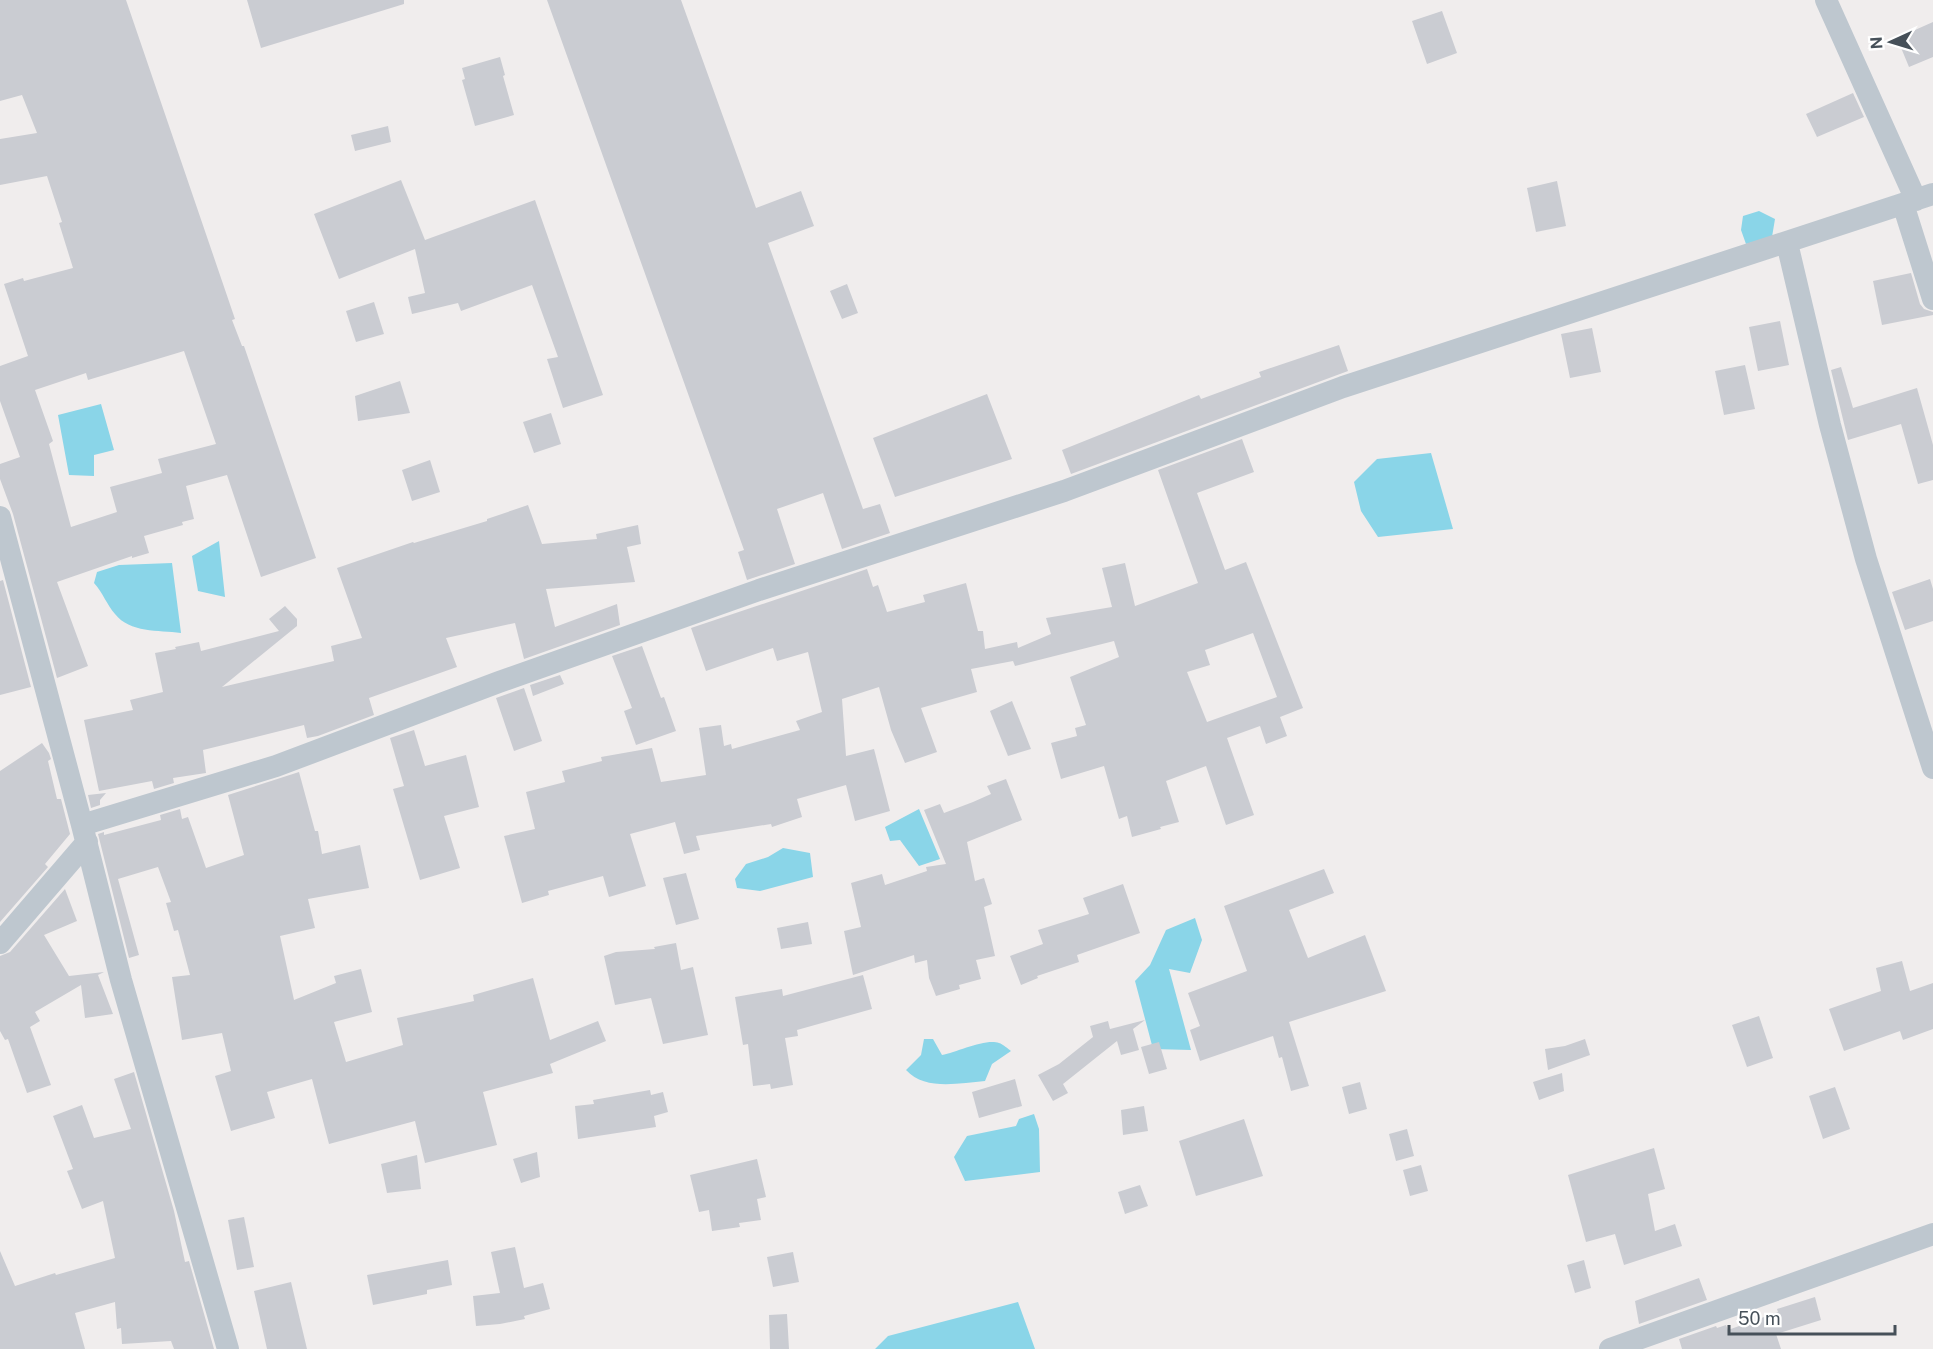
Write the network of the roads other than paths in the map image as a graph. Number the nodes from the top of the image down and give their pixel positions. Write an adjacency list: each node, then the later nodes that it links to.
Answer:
1 (1826, 0): 2 (street)
2 (1917, 199): 3 (street); 4 (street)
3 (1787, 243): 6 (street); 7 (street)
4 (1933, 299)
5 (0, 517): 7 (street)
6 (1933, 768)
7 (85, 834): 8 (street); 10 (street)
8 (0, 943)
9 (1933, 1234): 11 (street)
10 (228, 1349)
11 (1610, 1349)

